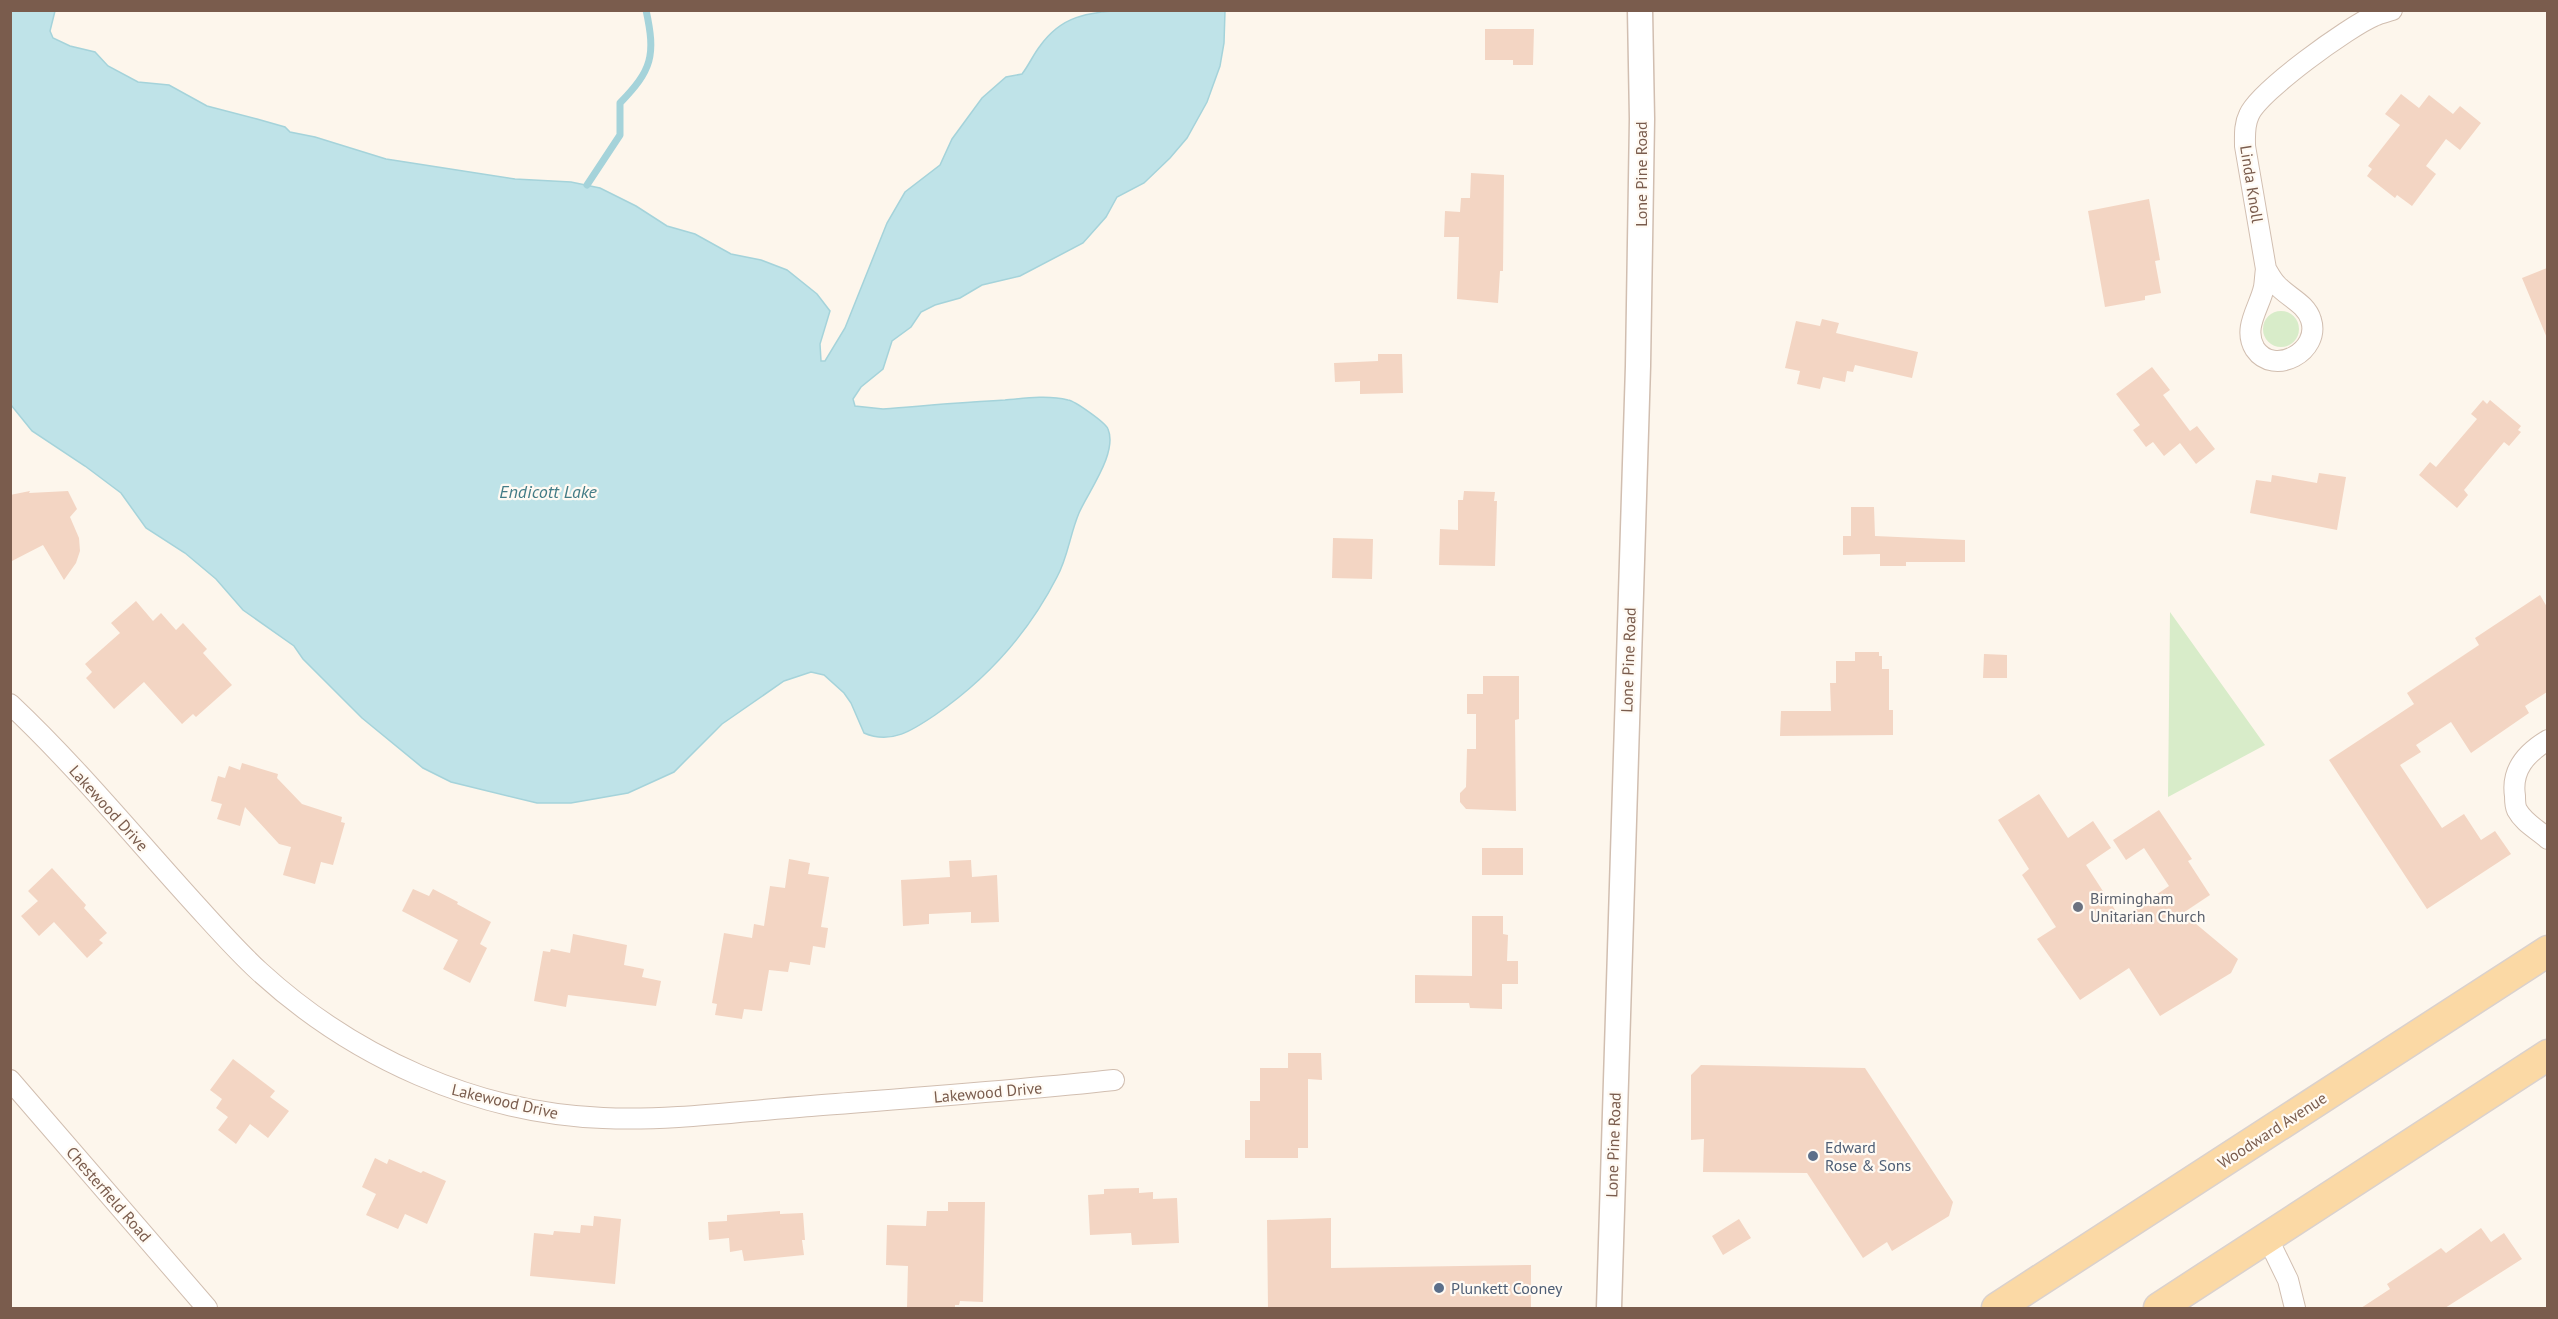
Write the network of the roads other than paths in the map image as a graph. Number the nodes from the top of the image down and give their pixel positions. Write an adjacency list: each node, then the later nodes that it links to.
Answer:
1 (1640, 10): 13 (street, Lone Pine Road)
2 (2378, 12): 3 (street, Linda Knoll)
3 (2266, 269)
4 (10, 704): 10 (street, Lakewood Drive)
5 (2547, 740): 6 (street)
6 (2547, 839)
7 (2547, 951): 14 (main road, Woodward Avenue)
8 (2547, 1056): 11 (main road)
9 (10, 1080): 12 (street, Chesterfield Road)
10 (1113, 1080)
11 (2267, 1237): 15 (main road); 16 (street)
12 (207, 1308)
13 (1609, 1308)
14 (1997, 1308)
15 (2159, 1308)
16 (2295, 1308)

